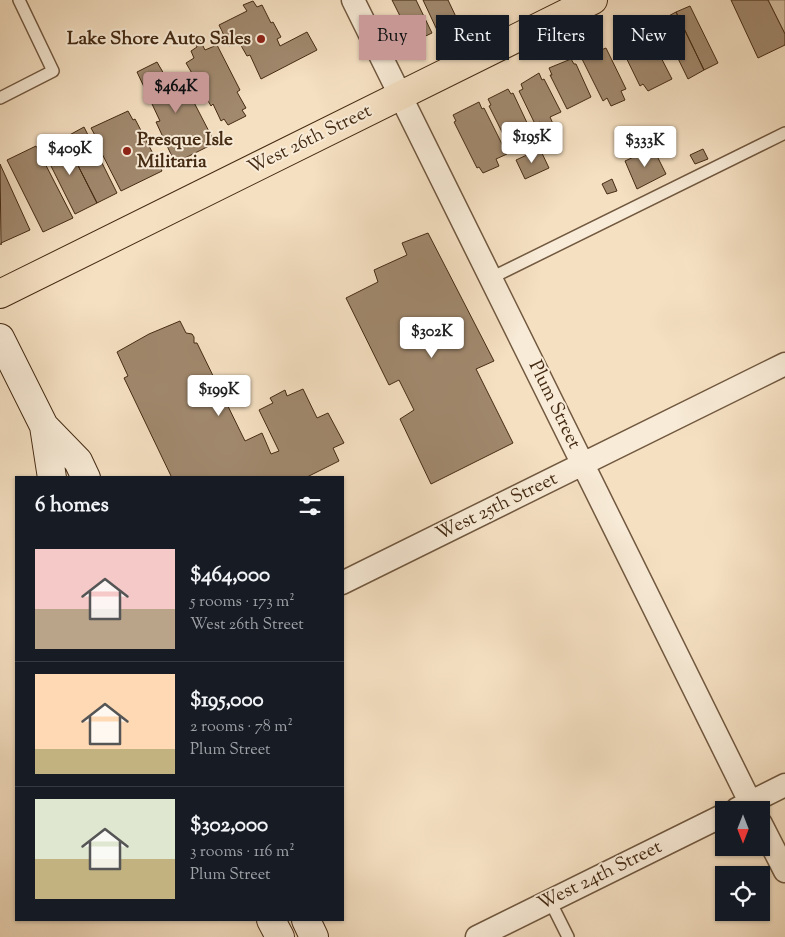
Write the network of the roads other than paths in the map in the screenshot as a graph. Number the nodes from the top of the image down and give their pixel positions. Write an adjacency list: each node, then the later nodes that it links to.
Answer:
1 (19, 0): 5 (lane)
2 (353, 0): 4 (street, Plum Street)
3 (593, 0): 4 (main road, West 26th Street)
4 (400, 95): 7 (street, Plum Street); 8 (main road, West 26th Street)
5 (0, 98)
6 (785, 133): 7 (lane)
7 (491, 278): 12 (street, Plum Street)
8 (0, 294)
9 (0, 338): 11 (main road)
10 (785, 364): 12 (street, West 25th Street)
11 (44, 426): 13 (main road); 14 (main road)
12 (583, 464): 15 (street, West 25th Street); 17 (street, Plum Street)
13 (52, 476)
14 (85, 476)
15 (344, 582)
16 (785, 784): 18 (street)
17 (743, 801)
18 (756, 801)
19 (715, 819): 22 (street, West 24th Street)
20 (770, 842): 21 (street)
21 (785, 872)
22 (550, 901): 27 (street, West 24th Street); 28 (lane)
23 (272, 921): 25 (main road)
24 (306, 921): 26 (main road)
25 (280, 937)
26 (314, 937)
27 (477, 937)
28 (568, 937)

